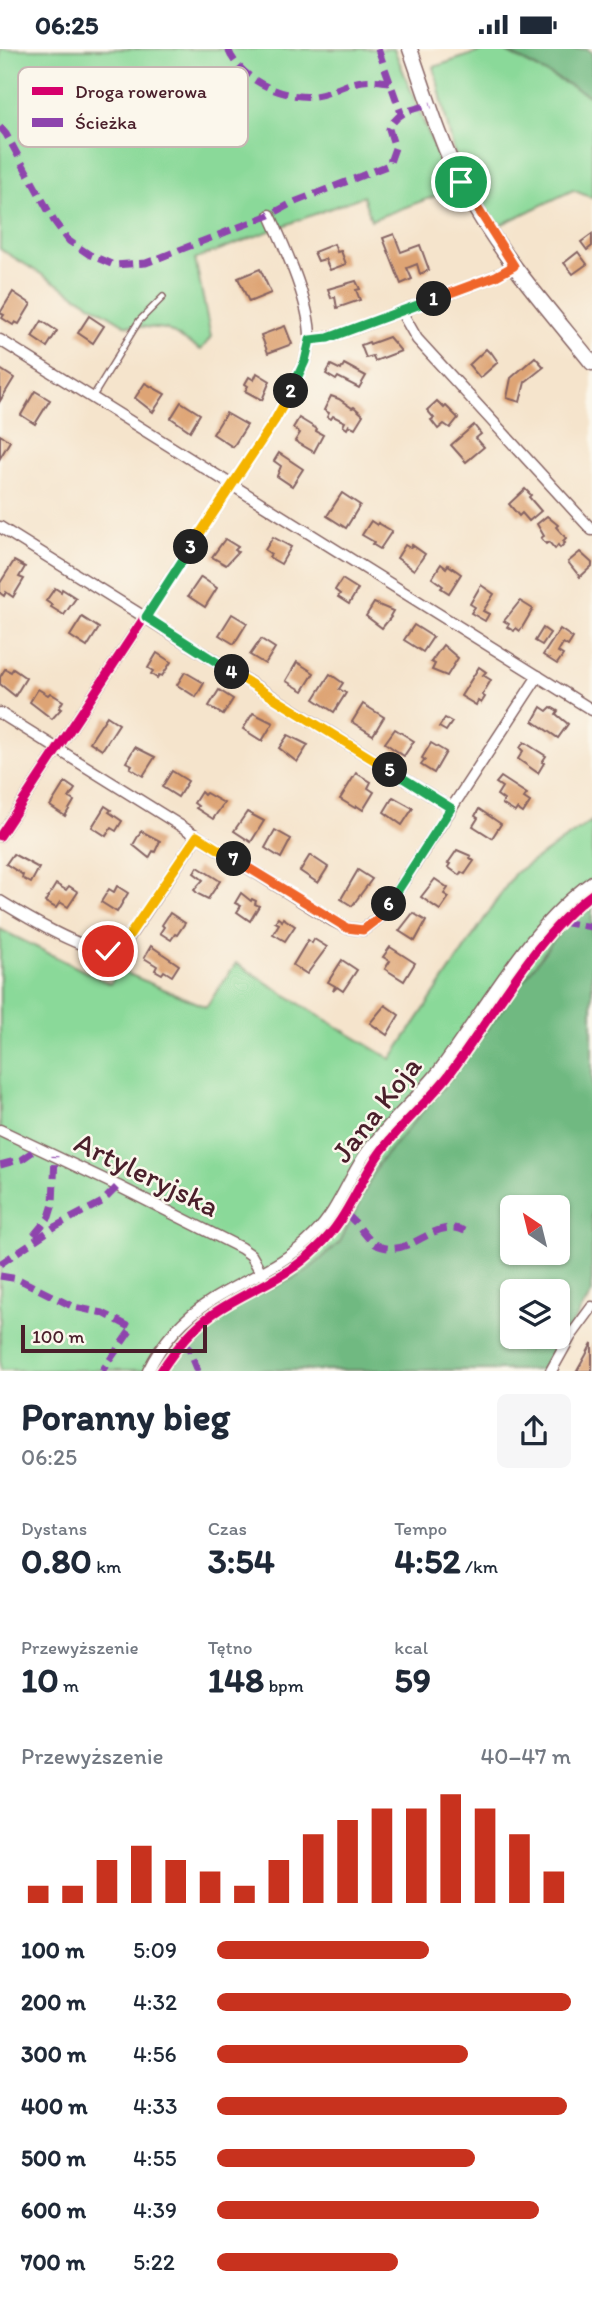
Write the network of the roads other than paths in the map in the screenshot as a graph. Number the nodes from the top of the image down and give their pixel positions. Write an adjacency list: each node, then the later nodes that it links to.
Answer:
1 (410, 49): 3 (street)
2 (270, 215): 7 (street)
3 (514, 266): 5 (street); 8 (street)
4 (163, 297): 9 (lane)
5 (401, 311): 7 (street); 12 (street)
6 (0, 340): 9 (street)
7 (310, 340): 10 (street)
8 (592, 363)
9 (92, 397): 10 (street)
10 (232, 485): 13 (street); 14 (street)
11 (0, 527): 13 (street)
12 (592, 530)
13 (146, 617): 17 (street); 18 (street)
14 (538, 676): 15 (street); 18 (street)
15 (592, 710)
16 (0, 713): 17 (street)
17 (58, 749): 19 (street); 20 (street)
18 (451, 808): 20 (street)
19 (0, 836)
20 (197, 836): 22 (street)
21 (592, 881): 24 (street, Jana Koja)
22 (0, 901)
23 (0, 1130): 24 (street, Artyleryjska)
24 (262, 1274): 26 (street, Jana Koja)
25 (592, 1307): 27 (street)
26 (148, 1370)
27 (551, 1370)

